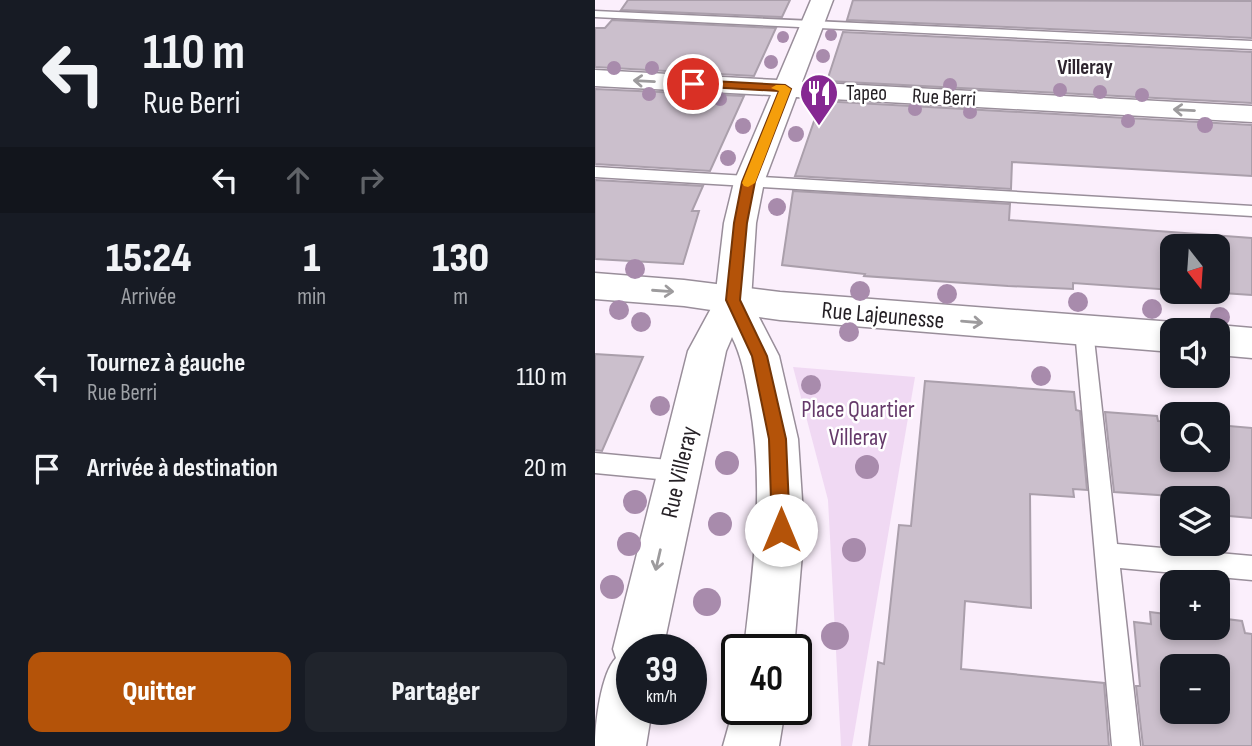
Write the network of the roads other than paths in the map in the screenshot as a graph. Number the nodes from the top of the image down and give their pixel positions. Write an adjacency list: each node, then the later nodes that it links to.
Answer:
1 (823, 0): 3 (street, Rue Villeray)
2 (595, 14): 3 (lane)
3 (813, 24): 4 (lane); 6 (street, Rue Villeray)
4 (1252, 45)
5 (595, 78): 6 (street, Rue Berri, one-way to 5)
6 (785, 89): 7 (street, Rue Berri, one-way to 6); 9 (street, Rue Villeray)
7 (1252, 114)
8 (595, 172): 9 (lane)
9 (749, 182): 10 (lane); 12 (street, Rue Villeray)
10 (1252, 211)
11 (595, 286): 12 (street, Rue Lajeunesse, one-way to 12)
12 (733, 300): 13 (street, Rue Lajeunesse, one-way to 13); 18 (street, Rue Villeray); 22 (street)
13 (1084, 330): 14 (street, Rue Lajeunesse); 19 (lane)
14 (1160, 336)
15 (1230, 341): 16 (street)
16 (1252, 343)
17 (595, 463): 18 (lane)
18 (679, 471): 21 (street, Rue Villeray, one-way to 21)
19 (1109, 555): 20 (lane); 27 (lane)
20 (1252, 568)
21 (641, 634)
22 (771, 634)
23 (622, 725): 25 (street)
24 (755, 725): 26 (street)
25 (618, 746)
26 (751, 746)
27 (1126, 746)

